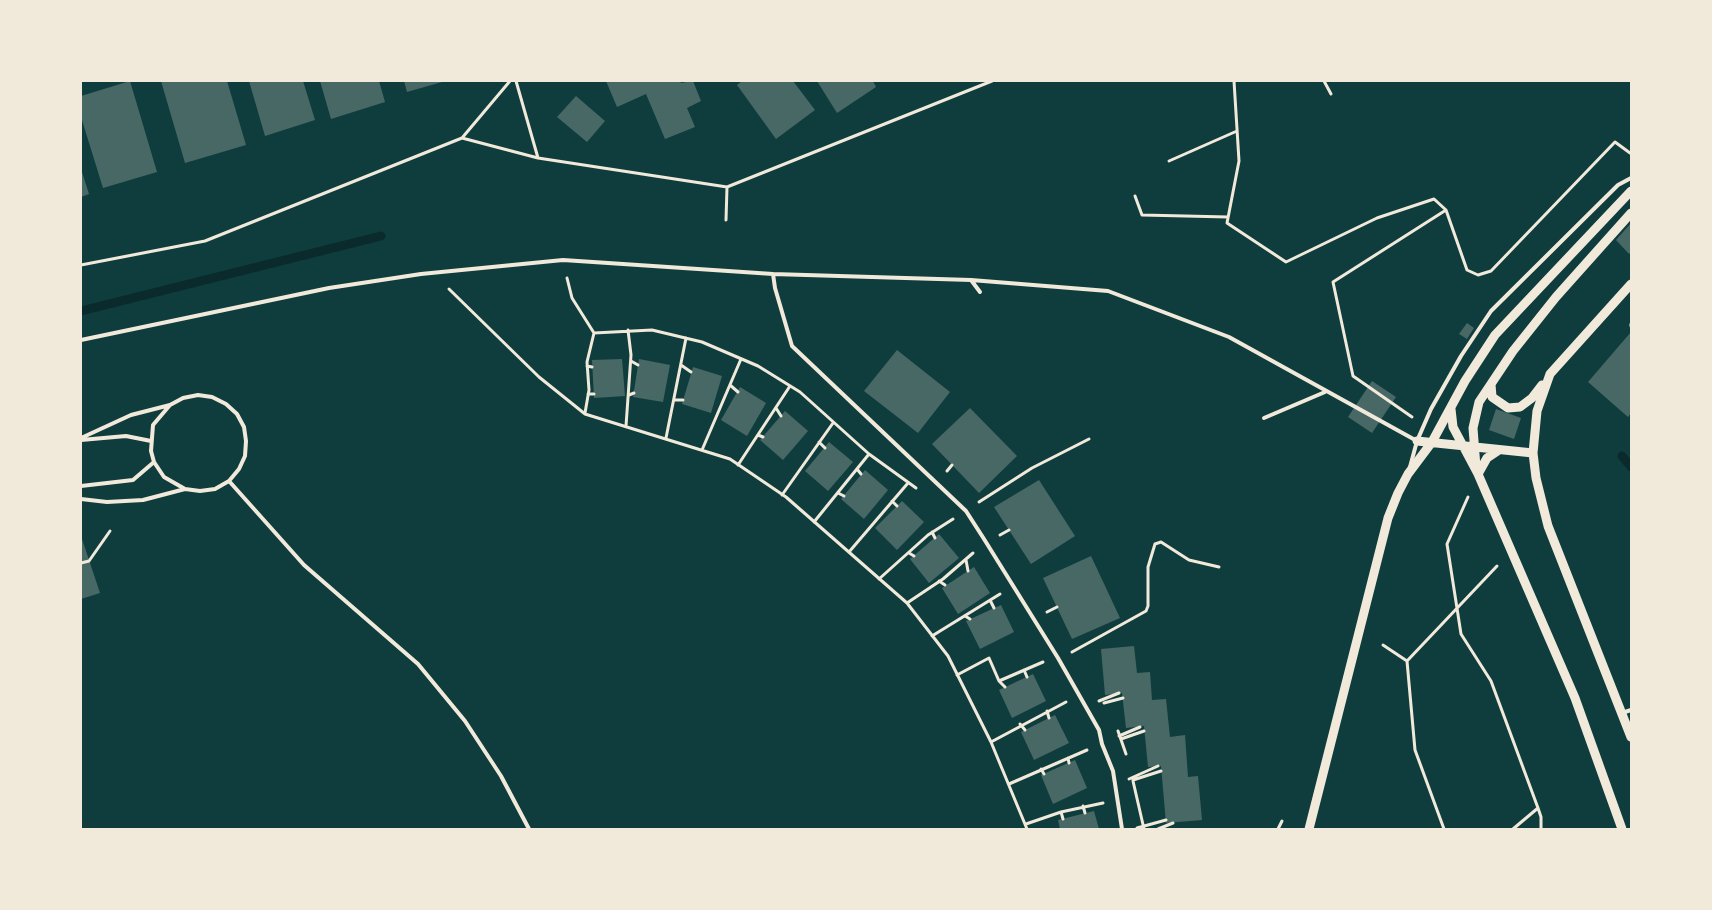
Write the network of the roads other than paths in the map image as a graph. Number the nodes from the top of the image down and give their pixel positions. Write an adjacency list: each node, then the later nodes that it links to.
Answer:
1 (1631, 178): 17 (lane)
2 (1631, 191): 13 (street)
3 (1631, 213): 10 (street)
4 (773, 274): 5 (lane); 8 (lane); 33 (lane)
5 (971, 280): 7 (lane); 11 (lane)
6 (1631, 284): 9 (street)
7 (980, 292)
8 (81, 340)
9 (1550, 374): 10 (street); 22 (street)
10 (1491, 384): 20 (street)
11 (1326, 392): 14 (lane); 17 (lane)
12 (170, 405): 15 (lane); 16 (lane); 26 (lane)
13 (1451, 408): 18 (street); 19 (street)
14 (1264, 418)
15 (81, 439): 16 (lane)
16 (151, 441): 23 (lane)
17 (1417, 441): 18 (street); 24 (lane)
18 (1432, 442): 19 (street); 24 (street)
19 (1461, 446): 20 (street); 25 (street)
20 (1473, 447): 21 (street); 25 (street)
21 (1499, 450): 22 (street); 25 (street)
22 (1533, 453): 30 (street)
23 (154, 462): 27 (lane); 28 (lane)
24 (1408, 474): 34 (street)
25 (1478, 474): 35 (street)
26 (229, 481): 28 (lane); 32 (lane)
27 (81, 486)
28 (185, 489): 29 (lane)
29 (81, 499)
30 (1626, 711): 31 (street)
31 (1631, 737)
32 (529, 829)
33 (1122, 829)
34 (1309, 829)
35 (1622, 829)

